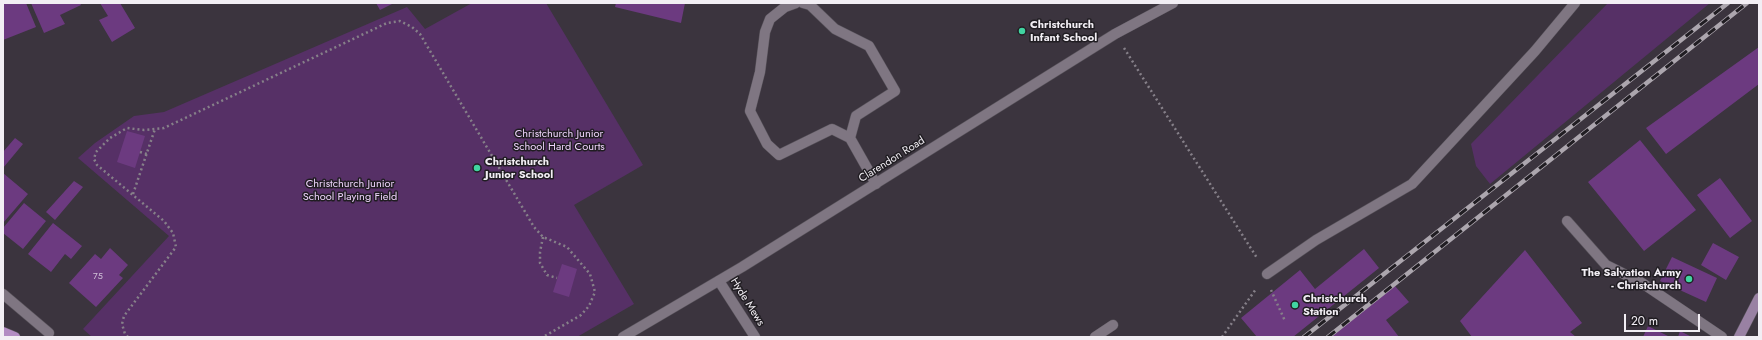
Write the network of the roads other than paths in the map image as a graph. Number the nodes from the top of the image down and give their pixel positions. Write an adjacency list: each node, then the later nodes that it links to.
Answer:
1 (796, 3): 5 (street)
2 (803, 3): 5 (street)
3 (1173, 3): 6 (street, Clarendon Road)
4 (1576, 3): 8 (street)
5 (850, 138): 6 (street)
6 (876, 184): 9 (street, Clarendon Road)
7 (1567, 221): 19 (street)
8 (1267, 274)
9 (719, 280): 16 (street, Clarendon Road); 17 (street, Hyde Mews)
10 (3, 294): 14 (street)
11 (1759, 298): 20 (main road)
12 (1113, 325): 18 (street)
13 (3, 332): 15 (main road)
14 (49, 333)
15 (15, 337)
16 (623, 337)
17 (755, 337)
18 (1095, 337)
19 (1722, 337)
20 (1739, 337)

